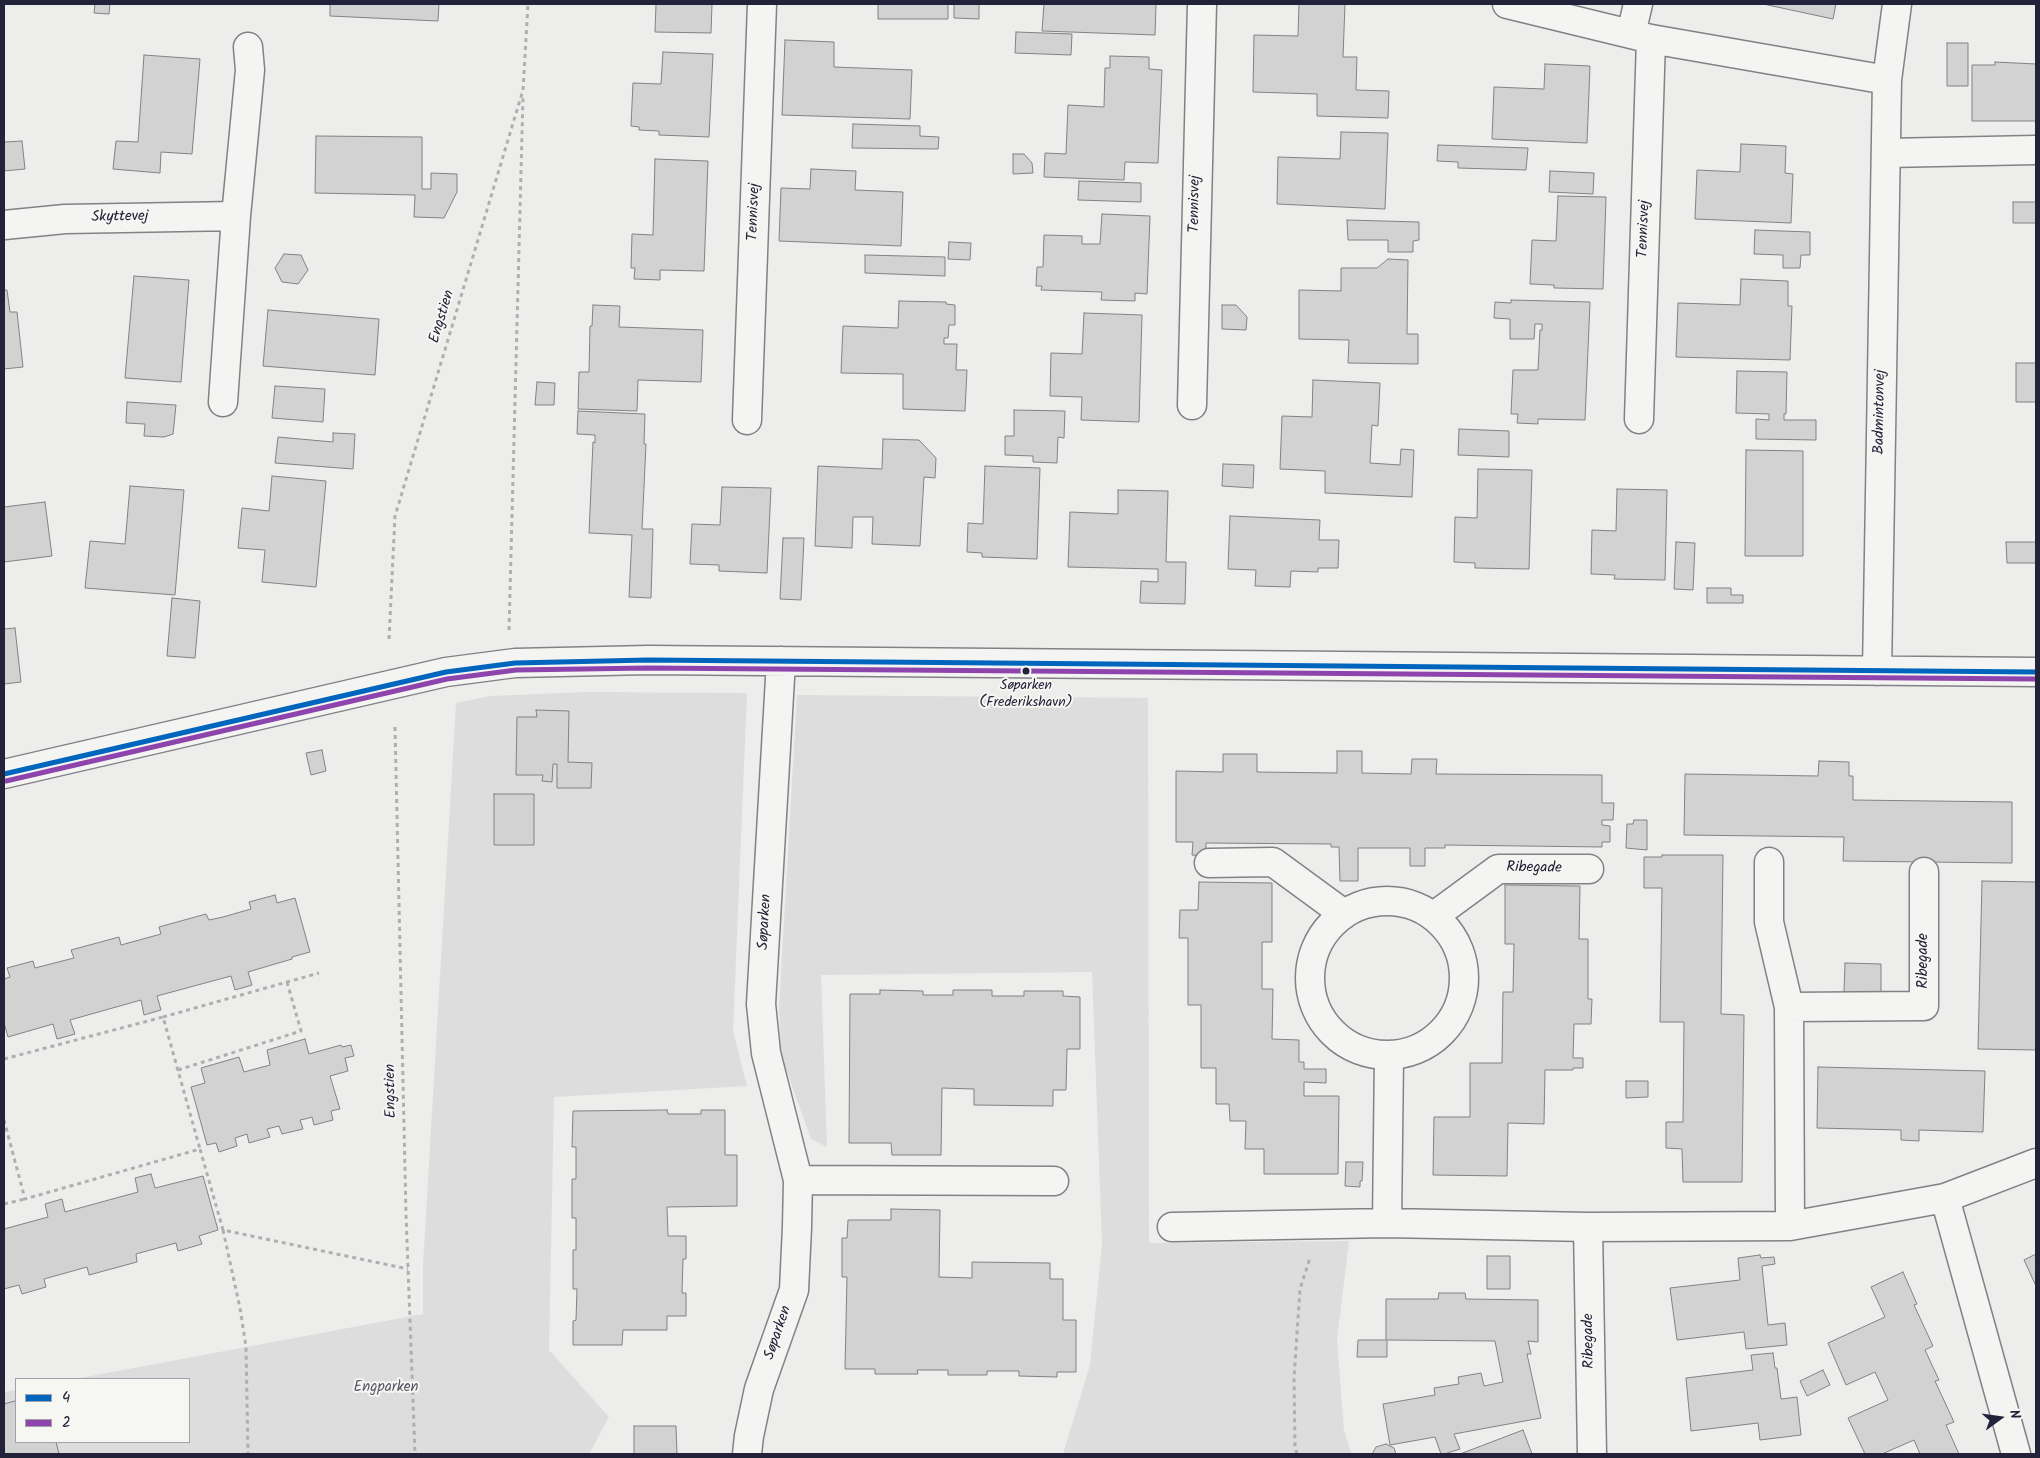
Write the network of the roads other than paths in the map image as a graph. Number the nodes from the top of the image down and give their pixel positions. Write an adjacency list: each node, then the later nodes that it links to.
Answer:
1 (762, 4): 16 (street, Tennisvej)
2 (1202, 4): 14 (street, Tennisvej)
3 (1507, 4): 6 (street)
4 (1638, 4): 6 (street, Tennisvej)
5 (1897, 4): 8 (street, Badmintonvej)
6 (1641, 36): 8 (street); 15 (street, Tennisvej)
7 (248, 47): 11 (street)
8 (1887, 80): 10 (street, Badmintonvej)
9 (2036, 150): 10 (street)
10 (1886, 153): 18 (street, Badmintonvej)
11 (236, 216): 12 (street, Skyttevej); 13 (street)
12 (4, 225)
13 (223, 402)
14 (1192, 405)
15 (1639, 419)
16 (747, 420)
17 (781, 661): 18 (street); 20 (street); 30 (street, Søparken)
18 (1877, 671): 19 (street)
19 (2036, 672)
20 (4, 774)
21 (1769, 862): 27 (street)
22 (1209, 863): 25 (street)
23 (1589, 870): 26 (street, Ribegade)
24 (1924, 872): 27 (street, Ribegade)
25 (1344, 914): 26 (street); 28 (street)
26 (1434, 916): 28 (street)
27 (1789, 1007): 34 (street)
28 (1389, 1056): 33 (street)
29 (2036, 1163): 32 (street)
30 (798, 1180): 31 (street); 37 (street, Søparken)
31 (1054, 1181)
32 (1945, 1198): 34 (street); 39 (street)
33 (1387, 1223): 35 (street); 36 (street)
34 (1790, 1226): 36 (street)
35 (1172, 1227)
36 (1588, 1227): 38 (street, Ribegade)
37 (747, 1454)
38 (1592, 1454)
39 (2016, 1454)

